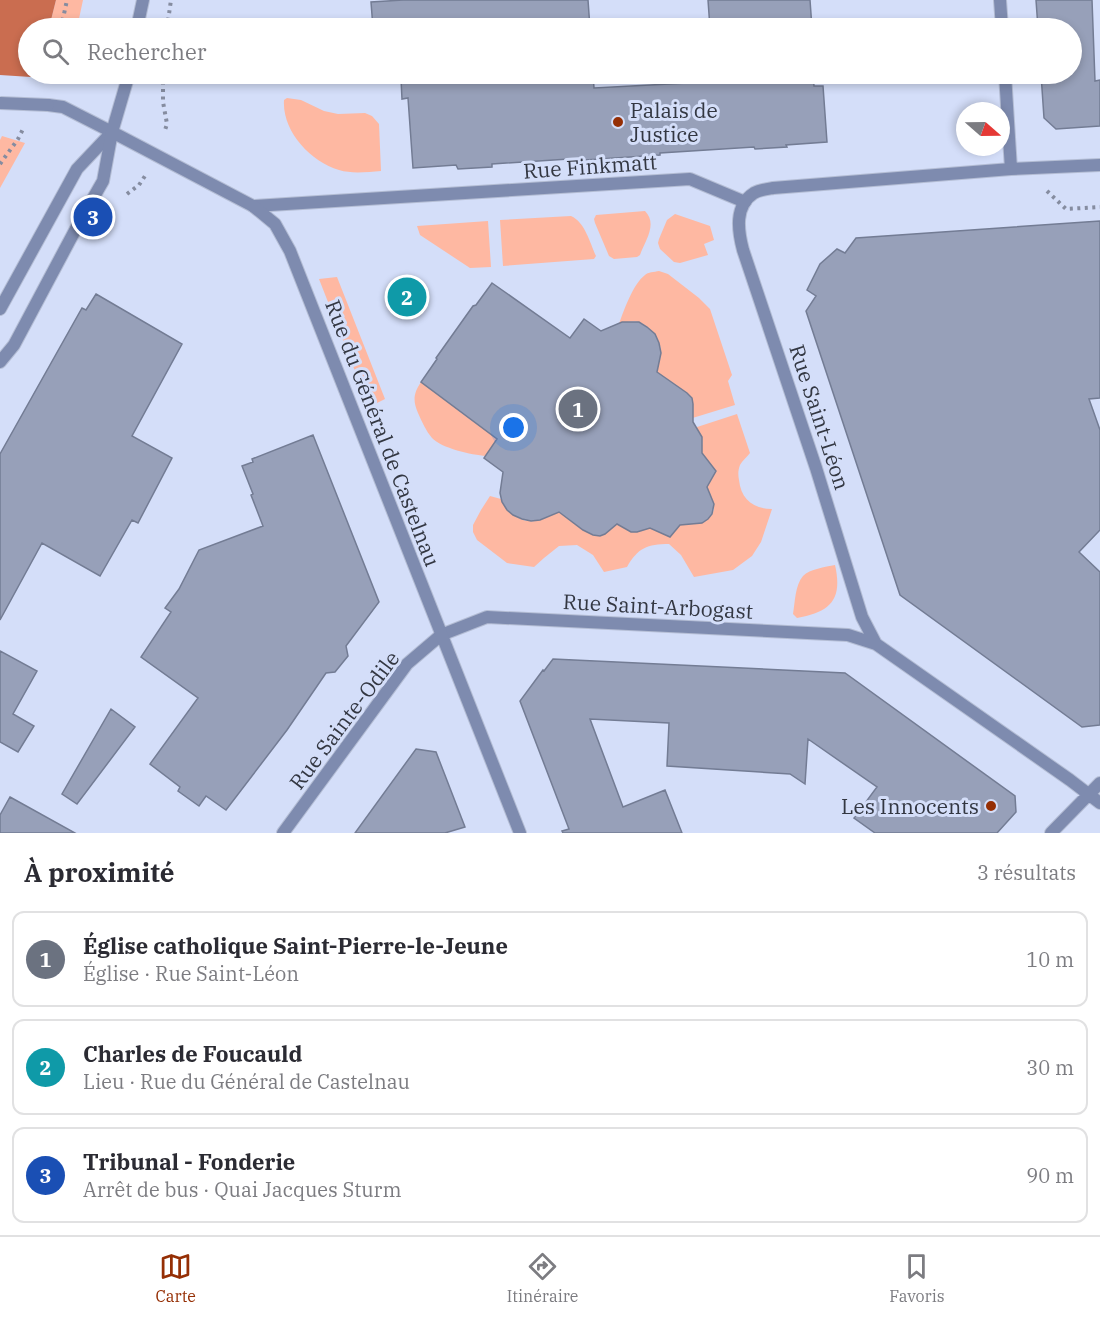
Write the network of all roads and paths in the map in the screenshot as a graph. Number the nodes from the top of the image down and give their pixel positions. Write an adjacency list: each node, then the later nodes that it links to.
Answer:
1 (67, 0): 5 (path)
2 (143, 0): 6 (street)
3 (171, 0): 7 (path)
4 (1000, 0): 8 (street)
5 (63, 18)
6 (139, 18)
7 (168, 18)
8 (1001, 18)
9 (126, 84): 12 (street)
10 (1006, 84): 16 (street)
11 (0, 103): 12 (street, Rue du Général de Castelnau, bridge)
12 (112, 132): 18 (street, Rue du Général de Castelnau); 19 (street); 20 (street)
13 (18, 139): 14 (path)
14 (0, 164)
15 (1100, 165): 16 (street)
16 (1011, 169): 17 (street)
17 (745, 202): 18 (street, Rue Finkmatt); 22 (street, Rue Saint-Léon)
18 (253, 206): 21 (street, Rue du Général de Castelnau)
19 (0, 309)
20 (0, 362)
21 (441, 635): 22 (street, Rue Saint-Arbogast); 26 (street, Rue Sainte-Odile); 27 (street, Rue du Général de Castelnau)
22 (876, 644): 24 (street)
23 (1100, 783): 24 (street)
24 (1090, 794): 25 (street); 28 (street)
25 (1100, 803)
26 (283, 833)
27 (520, 833)
28 (1052, 833)

